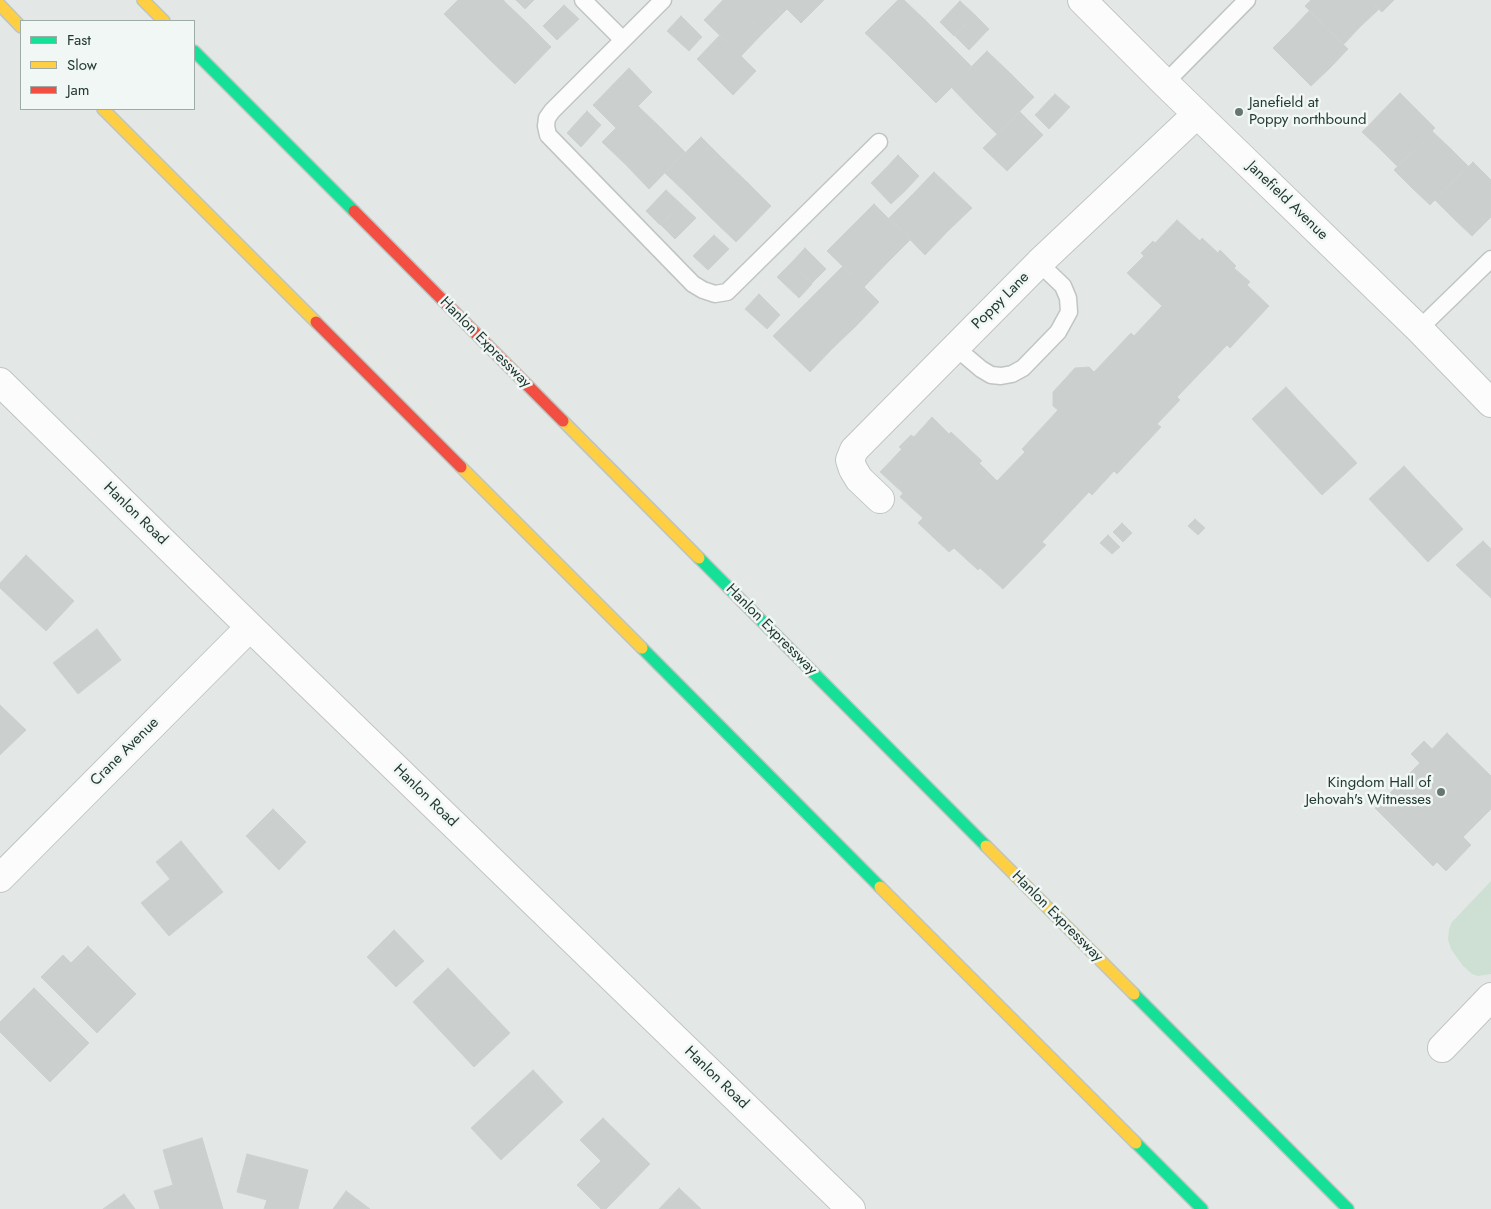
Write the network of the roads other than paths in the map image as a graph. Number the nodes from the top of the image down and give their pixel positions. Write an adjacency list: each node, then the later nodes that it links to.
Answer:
1 (143, 0): 7 (highway)
2 (583, 0): 9 (lane)
3 (663, 0): 9 (lane)
4 (1082, 0): 11 (street, Janefield Avenue)
5 (1246, 0): 11 (lane)
6 (0, 5): 8 (highway)
7 (163, 20)
8 (20, 25)
9 (623, 40): 14 (lane)
10 (195, 52): 28 (highway, Hanlon Expressway)
11 (1165, 83): 13 (street, Janefield Avenue)
12 (105, 110): 27 (highway)
13 (1197, 114): 16 (street, Poppy Lane); 17 (street, Janefield Avenue)
14 (880, 142)
15 (1491, 259): 17 (lane)
16 (1039, 263): 18 (street, Poppy Lane); 18 (lane)
17 (1419, 329): 20 (street, Janefield Avenue)
18 (955, 347): 21 (street, Poppy Lane)
19 (0, 382): 22 (street, Hanlon Road)
20 (1491, 402)
21 (880, 499)
22 (250, 627): 23 (street, Crane Avenue); 26 (street, Hanlon Road)
23 (0, 878)
24 (1491, 997): 25 (street)
25 (1442, 1048)
26 (851, 1209)
27 (1202, 1209)
28 (1348, 1209)

